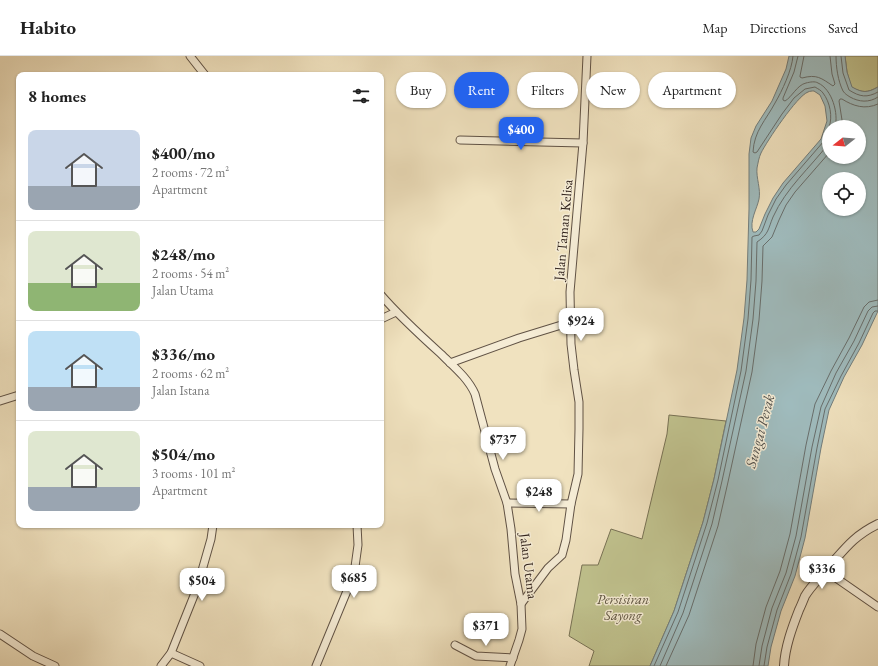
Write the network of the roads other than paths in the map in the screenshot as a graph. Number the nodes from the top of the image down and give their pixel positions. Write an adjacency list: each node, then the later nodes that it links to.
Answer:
1 (190, 56): 3 (street)
2 (587, 56): 5 (street, Jalan Taman Kelisa)
3 (203, 72)
4 (460, 140): 5 (street)
5 (583, 143): 9 (street, Jalan Taman Kelisa)
6 (384, 298): 7 (street, Jalan Utama)
7 (396, 312): 8 (street); 10 (street, Jalan Utama)
8 (384, 318)
9 (571, 322): 10 (street); 14 (street, Jalan Taman Kelisa)
10 (450, 363): 13 (street, Jalan Utama)
11 (16, 396): 12 (street)
12 (0, 401)
13 (507, 504): 14 (street); 19 (street, Jalan Utama)
14 (571, 504): 19 (street, Jalan Taman Kelisa)
15 (878, 524): 18 (street)
16 (213, 528): 23 (street)
17 (357, 528): 28 (street)
18 (826, 571): 20 (street); 30 (street)
19 (521, 604): 24 (street, Jalan Utama)
20 (878, 606)
21 (0, 634): 25 (street)
22 (455, 645): 24 (street)
23 (171, 652): 26 (street); 27 (street)
24 (513, 658): 29 (street, Jalan Utama)
25 (55, 666)
26 (161, 666)
27 (200, 666)
28 (316, 666)
29 (510, 666)
30 (784, 666)

